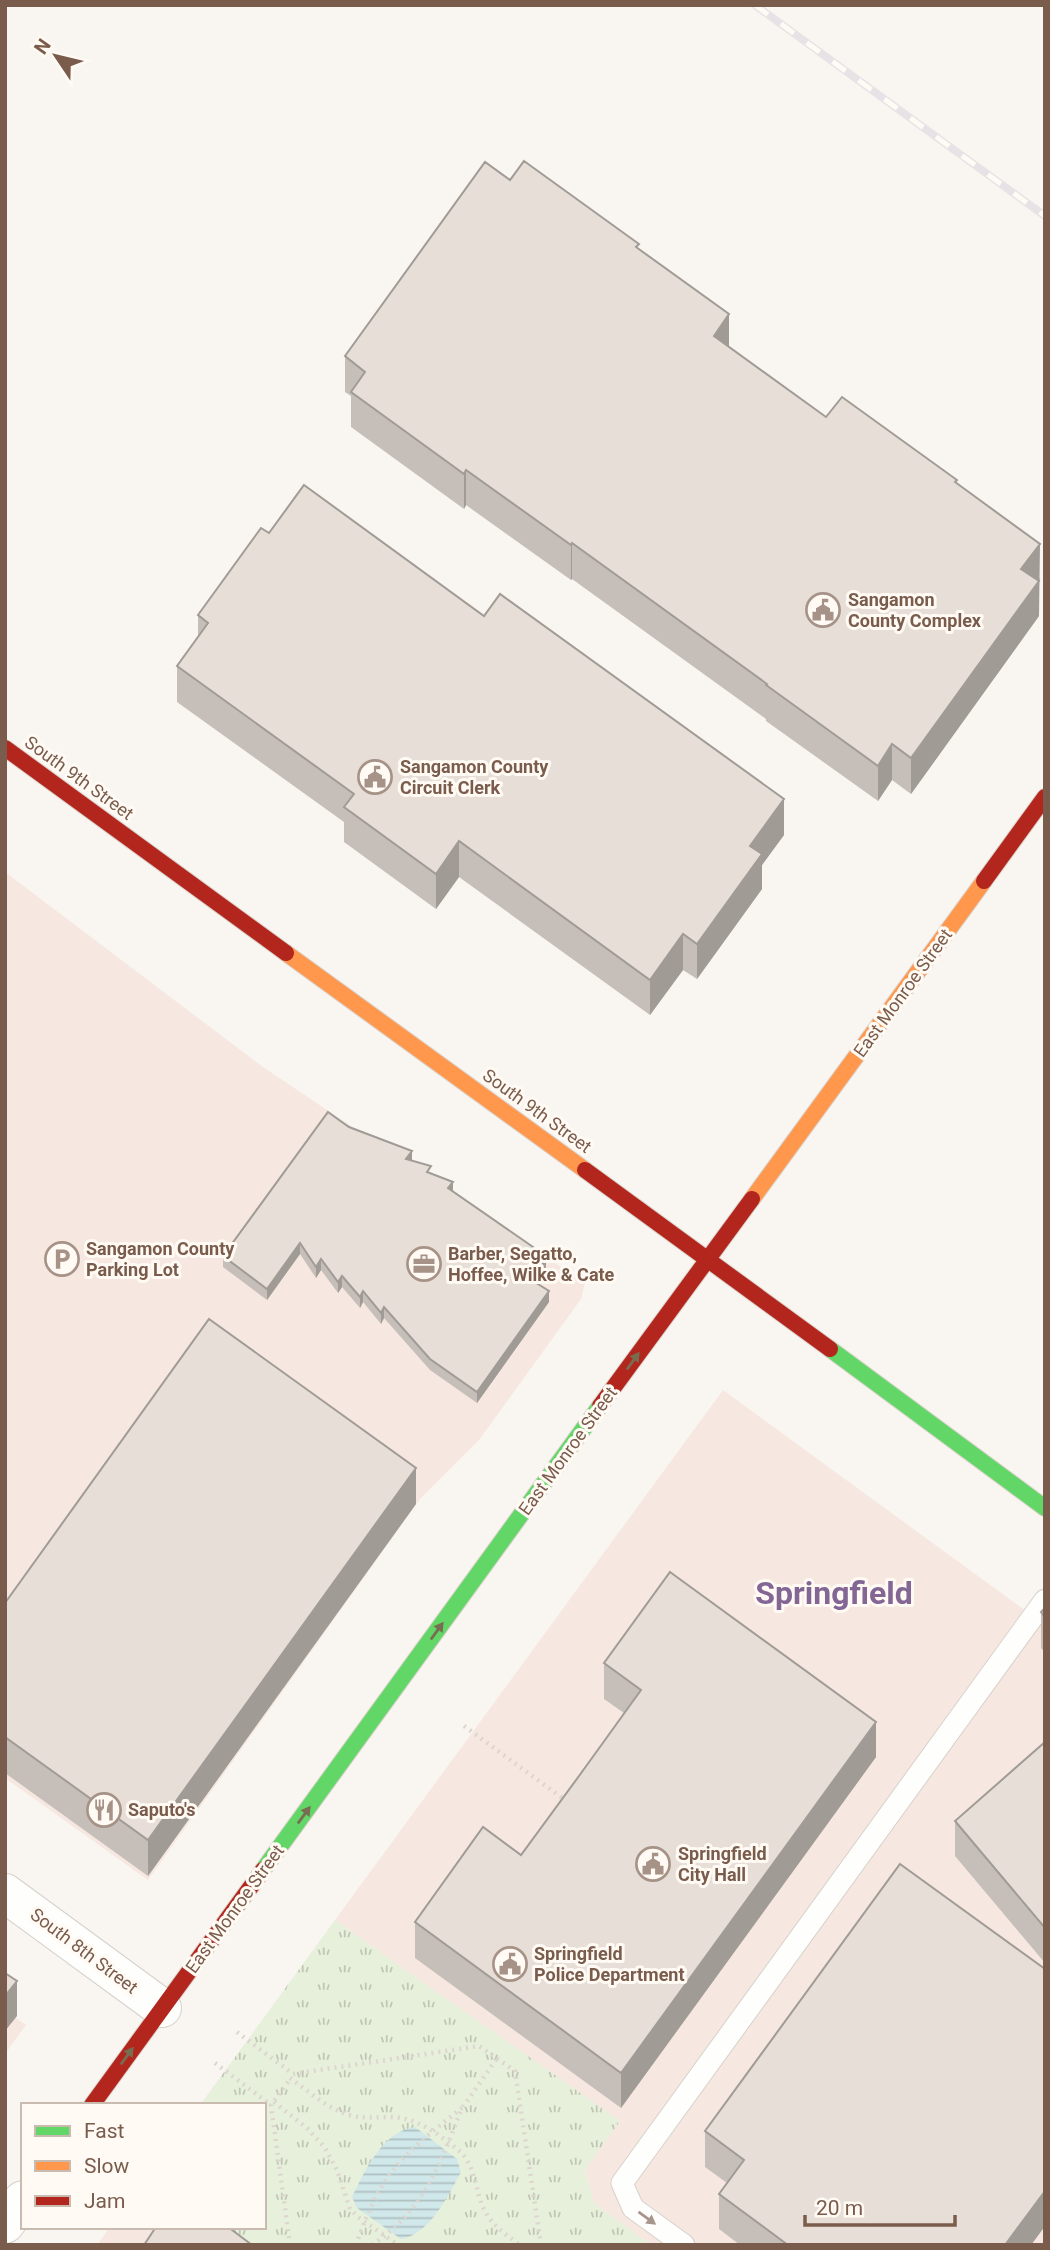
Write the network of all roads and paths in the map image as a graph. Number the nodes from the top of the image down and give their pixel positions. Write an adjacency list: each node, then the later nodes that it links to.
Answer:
1 (5, 748): 3 (street, South 9th Street)
2 (1045, 797): 3 (street, East Monroe Street)
3 (706, 1259): 4 (street, South 9th Street); 9 (street, East Monroe Street, one-way to 3)
4 (1045, 1508)
5 (1045, 1600): 25 (lane, one-way to 25)
6 (464, 1726): 7 (path)
7 (570, 1804)
8 (5, 1893): 9 (street, South 8th Street)
9 (162, 2008): 14 (street, East Monroe Street, one-way to 9)
10 (237, 2032): 13 (path)
11 (497, 2058): 13 (path); 16 (path); 24 (path)
12 (215, 2063): 15 (path)
13 (292, 2076): 15 (path); 23 (path)
14 (93, 2103)
15 (273, 2104): 19 (path); 22 (path)
16 (463, 2107): 20 (path, bridge); 21 (path, bridge)
17 (21, 2203): 18 (street)
18 (5, 2224)
19 (290, 2245)
20 (356, 2245)
21 (372, 2245)
22 (398, 2245)
23 (520, 2245)
24 (541, 2245)
25 (684, 2245)

